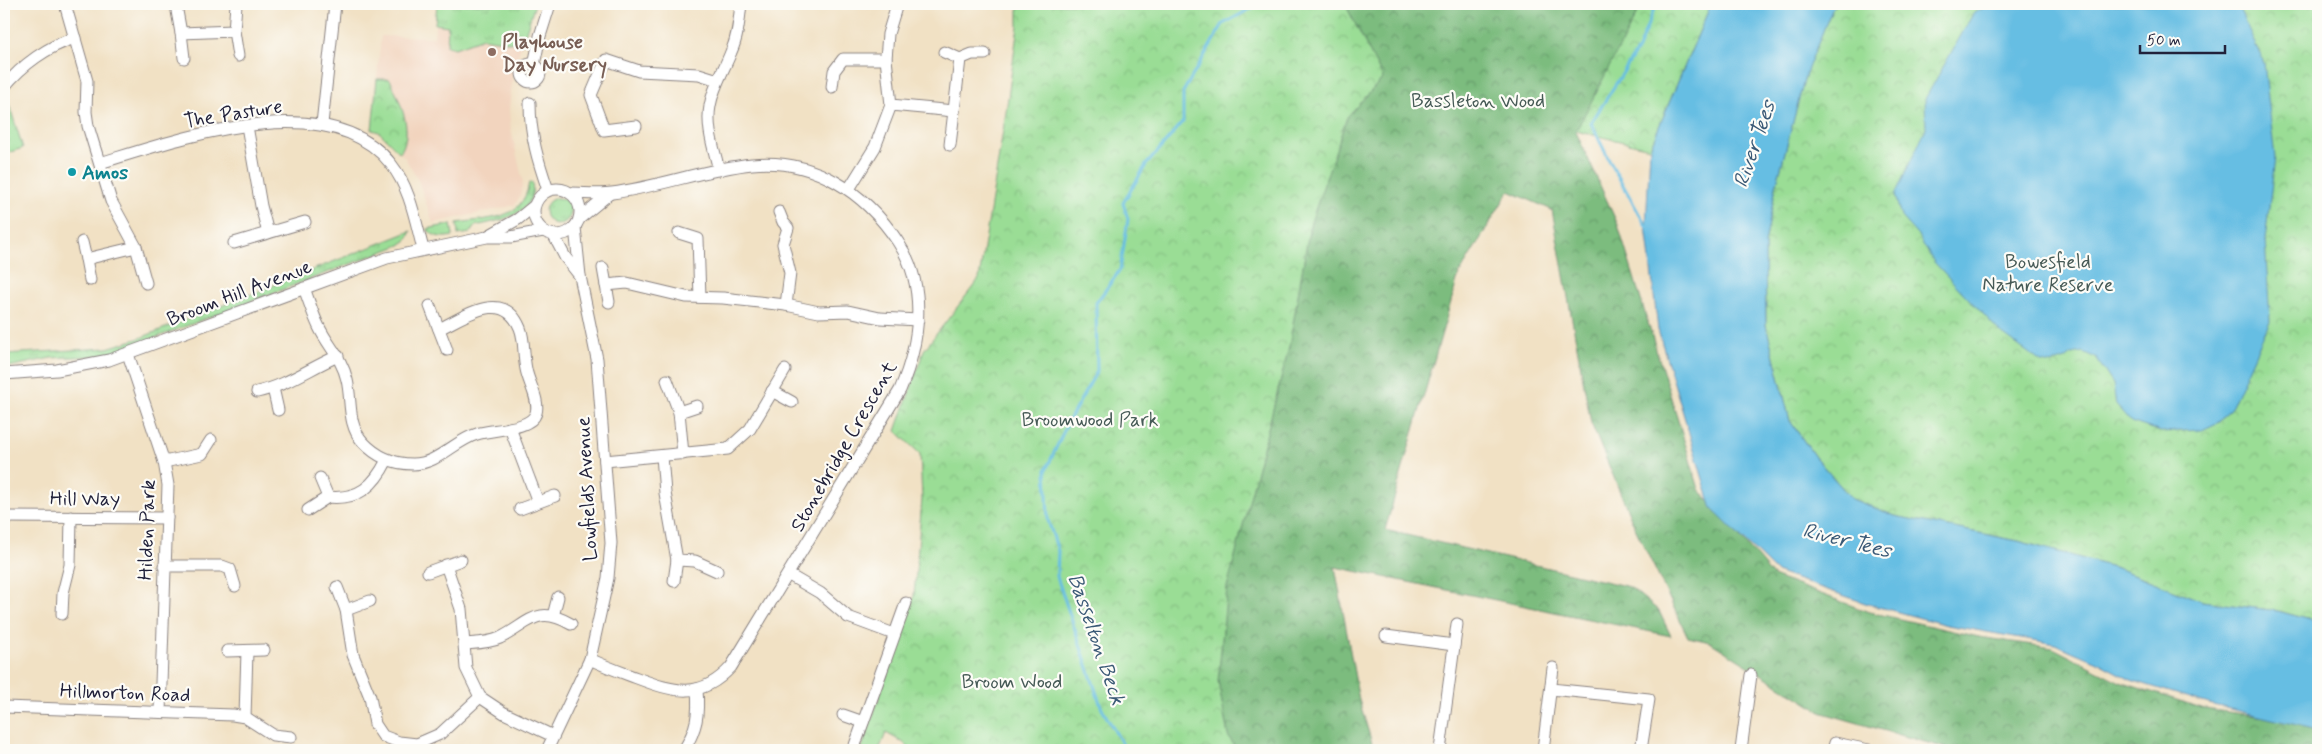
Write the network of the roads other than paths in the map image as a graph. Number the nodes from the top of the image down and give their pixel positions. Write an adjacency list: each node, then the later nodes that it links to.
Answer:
1 (65, 4): 10 (street)
2 (236, 4): 8 (street)
3 (335, 4): 24 (street)
4 (550, 4): 17 (street)
5 (741, 4): 19 (street)
6 (897, 4): 15 (street)
7 (177, 11): 9 (street)
8 (234, 30): 9 (street); 13 (street)
9 (182, 33): 14 (street)
10 (76, 38): 18 (street); 28 (street)
11 (944, 52): 16 (street)
12 (985, 54): 16 (street)
13 (238, 56)
14 (184, 58)
15 (886, 58): 20 (street); 22 (street)
16 (960, 59): 23 (street)
17 (534, 64)
18 (6, 80)
19 (718, 80): 26 (street); 29 (street)
20 (832, 87)
21 (530, 103): 31 (street)
22 (891, 105): 23 (street); 30 (street)
23 (954, 112): 27 (street)
24 (322, 124): 25 (street, The Pasture); 46 (street, The Pasture)
25 (248, 126): 28 (street, The Pasture); 39 (street)
26 (636, 126)
27 (950, 145)
28 (100, 163): 45 (street)
29 (718, 170): 30 (street, Stonebridge Crescent); 33 (street, Stonebridge Crescent)
30 (849, 189): 58 (street, Stonebridge Crescent)
31 (548, 190): 32 (street); 34 (street)
32 (570, 193): 33 (street, Stonebridge Crescent); 37 (street)
33 (609, 194): 37 (street, Stonebridge Crescent)
34 (534, 206): 38 (street); 42 (street, Broom Hill Avenue)
35 (779, 212): 56 (street)
36 (305, 222): 39 (street)
37 (577, 222): 41 (street); 49 (street, Lowfields Avenue)
38 (543, 231): 41 (street); 42 (street, Broom Hill Avenue)
39 (268, 233): 44 (street)
40 (679, 234): 54 (street)
41 (554, 236): 49 (street, Lowfields Avenue)
42 (487, 237): 46 (street, Broom Hill Avenue)
43 (82, 242): 47 (street)
44 (234, 243)
45 (136, 247): 47 (street); 51 (street)
46 (423, 249): 53 (street, Broom Hill Avenue)
47 (86, 259): 50 (street)
48 (603, 268): 52 (street)
49 (580, 276): 78 (street, Lowfields Avenue)
50 (90, 280)
51 (146, 283)
52 (606, 285): 54 (street); 55 (street)
53 (304, 288): 61 (street, Broom Hill Avenue); 62 (street)
54 (700, 298): 56 (street)
55 (609, 302)
56 (786, 305): 58 (street)
57 (430, 306): 59 (street)
58 (918, 320): 95 (street, Stonebridge Crescent)
59 (439, 329): 60 (street); 73 (street)
60 (447, 350)
61 (128, 354): 64 (street, Broom Hill Avenue); 79 (street, Hilden Park)
62 (338, 356): 66 (street); 77 (street)
63 (785, 370): 67 (street)
64 (4, 374)
65 (667, 380): 72 (street)
66 (273, 388): 68 (street); 71 (street)
67 (772, 391): 69 (street); 75 (street)
68 (256, 392)
69 (792, 402)
70 (697, 406): 72 (street)
71 (278, 410)
72 (679, 412): 75 (street)
73 (510, 428): 77 (street); 83 (street)
74 (211, 440): 79 (street)
75 (684, 454): 76 (street)
76 (662, 456): 78 (street); 90 (street)
77 (387, 460): 82 (street)
78 (606, 461): 114 (street, Lowfields Avenue)
79 (164, 462): 88 (street, Hilden Park)
80 (320, 478): 82 (street)
81 (555, 496): 83 (street)
82 (328, 497): 85 (street)
83 (538, 502): 84 (street)
84 (520, 509)
85 (308, 510)
86 (4, 517): 87 (street, Hill Way)
87 (71, 517): 88 (street, Hill Way); 103 (street)
88 (167, 518): 92 (street, Hilden Park)
89 (460, 560): 91 (street)
90 (677, 560): 93 (street); 96 (street)
91 (446, 565): 94 (street); 109 (street)
92 (164, 566): 97 (street); 121 (street, Hilden Park)
93 (717, 571)
94 (428, 572)
95 (789, 574): 107 (street); 118 (street, Stonebridge Crescent)
96 (674, 582)
97 (235, 586)
98 (337, 587): 102 (street)
99 (558, 598): 104 (street)
100 (370, 600): 102 (street)
101 (906, 603): 107 (street)
102 (346, 610): 119 (street)
103 (62, 614)
104 (553, 616): 105 (street); 109 (street)
105 (571, 624)
106 (1456, 624): 110 (street)
107 (894, 634): 124 (street)
108 (1386, 636): 110 (street)
109 (465, 644): 119 (street)
110 (1454, 645): 130 (street)
111 (247, 650): 112 (street); 113 (street); 123 (street)
112 (264, 650)
113 (227, 651)
114 (590, 659): 118 (street, Stonebridge Crescent); 125 (street, Lowfields Avenue)
115 (1553, 668): 117 (street)
116 (1751, 675): 133 (street)
117 (1551, 688): 131 (street); 132 (street)
118 (697, 690): 129 (street)
119 (480, 696): 125 (street)
120 (4, 706): 121 (street, Hillmorton Road)
121 (160, 712): 123 (street, Hillmorton Road)
122 (843, 715): 124 (street)
123 (245, 717): 126 (street, Hillmorton Road)
124 (863, 722): 127 (street)
125 (553, 736): 128 (street, Lowfields Avenue)
126 (291, 737)
127 (855, 745)
128 (547, 750)
129 (684, 750)
130 (1440, 750)
131 (1543, 750)
132 (1641, 750)
133 (1741, 750)
134 (1834, 750): 135 (street)
135 (1869, 750)

